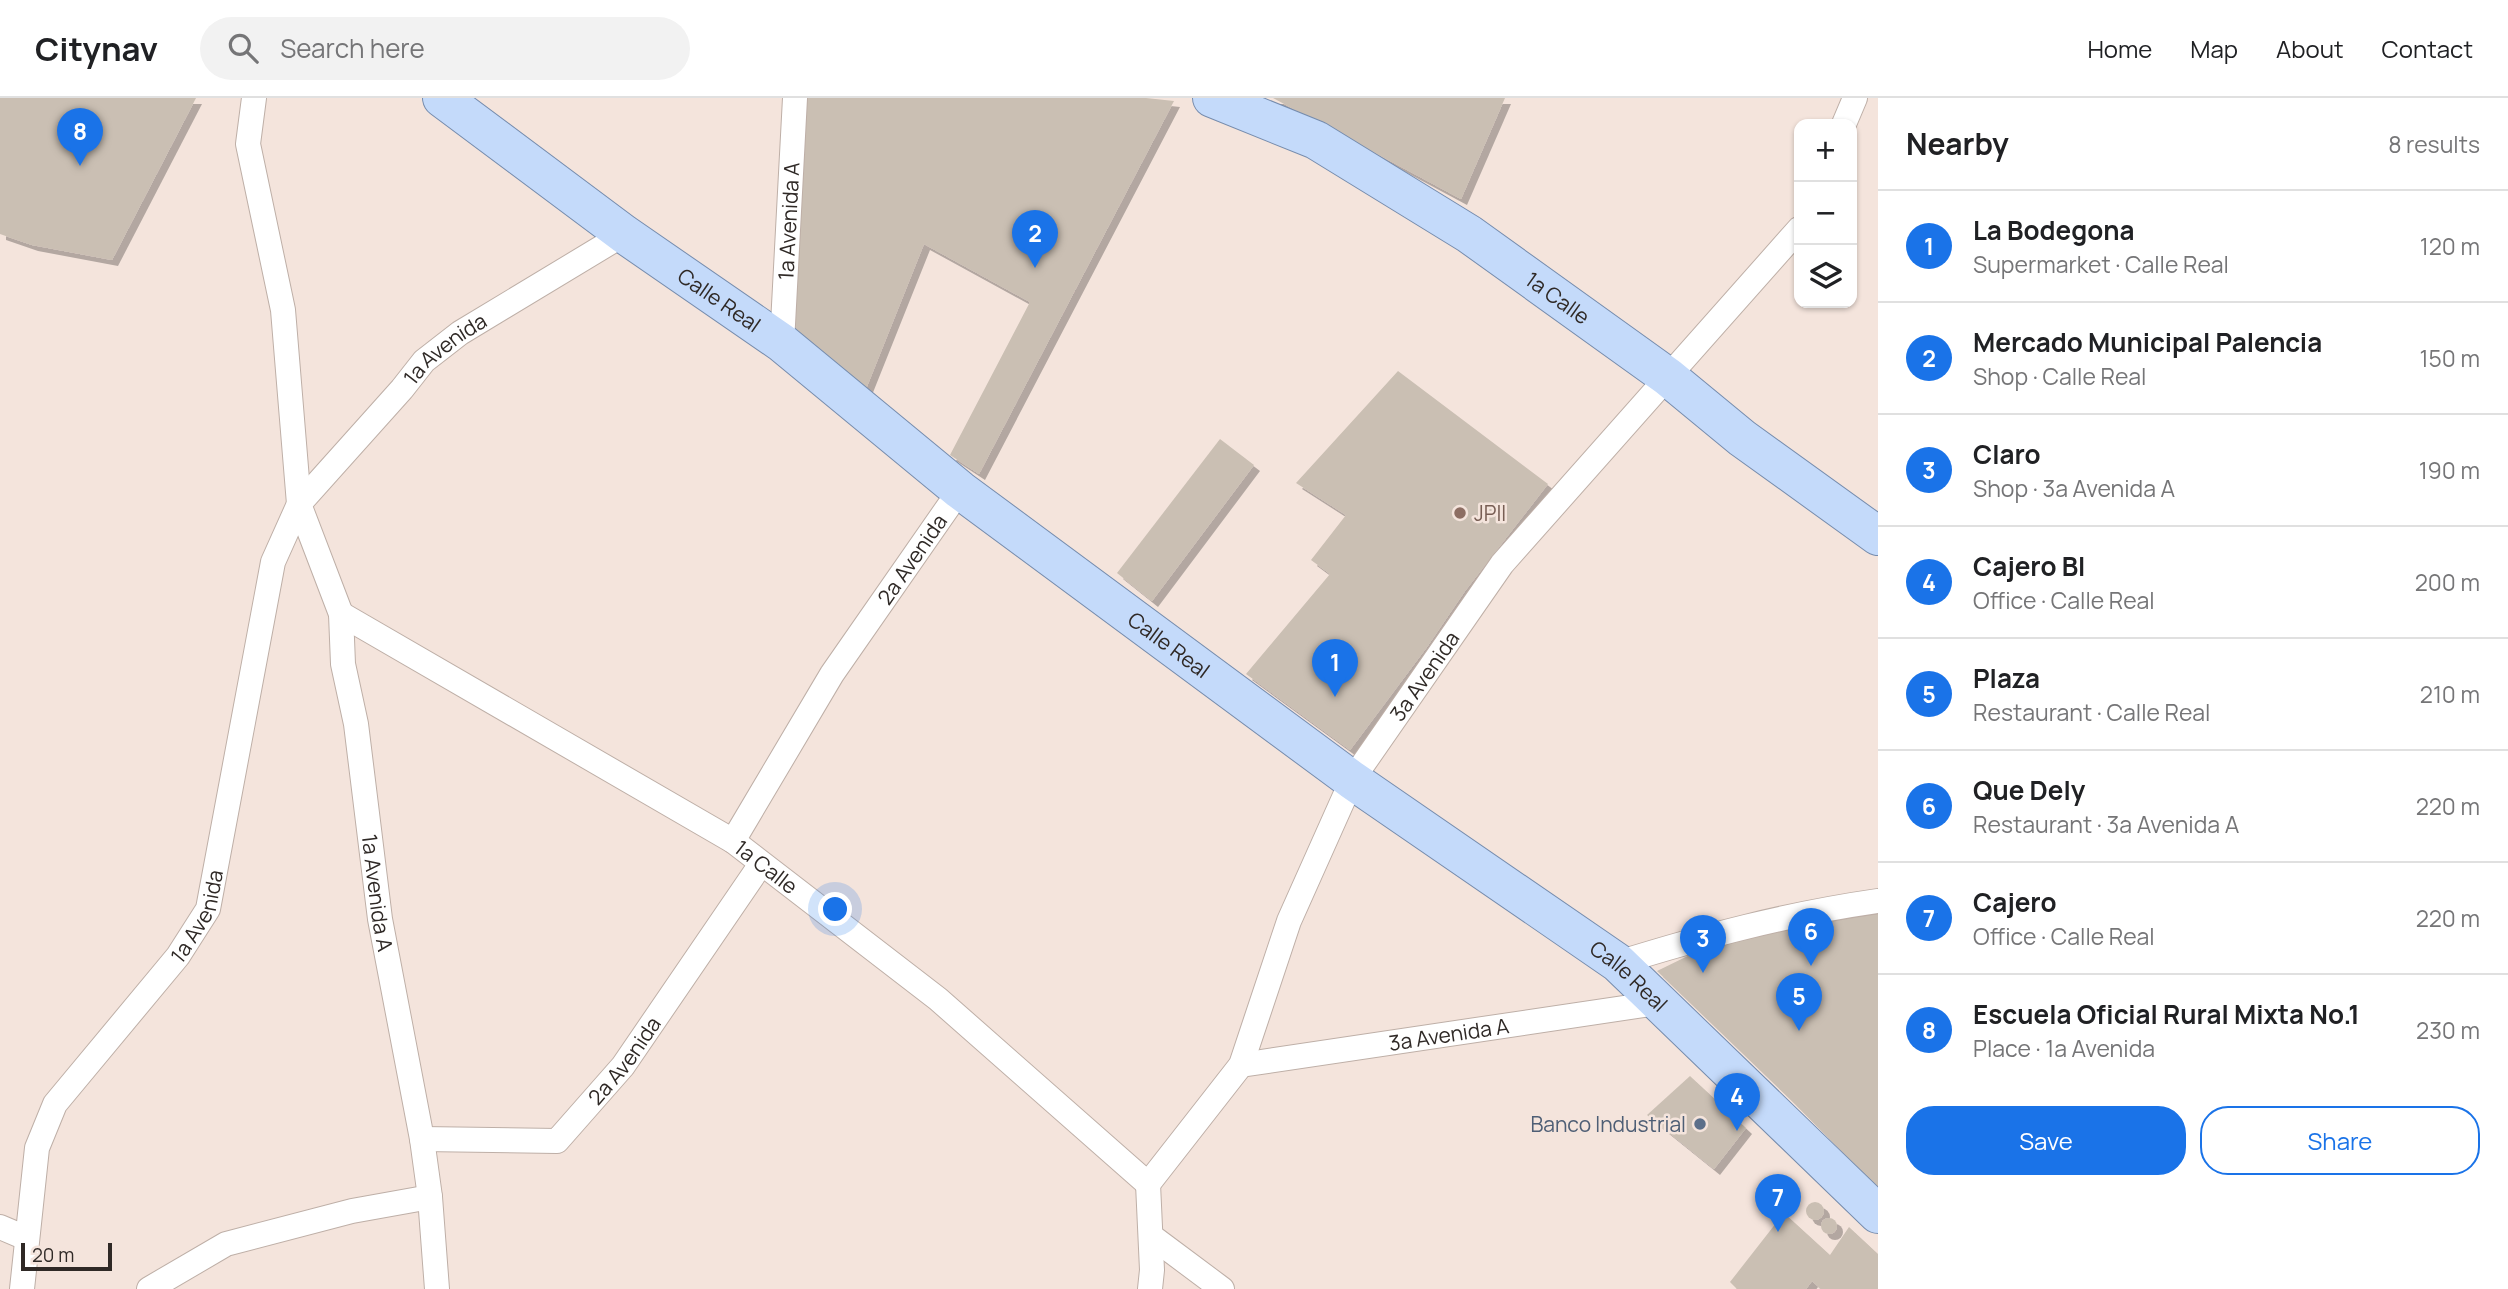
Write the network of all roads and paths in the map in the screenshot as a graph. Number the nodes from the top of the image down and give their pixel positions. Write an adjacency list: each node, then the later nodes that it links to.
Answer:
1 (254, 98): 12 (street, 1a Avenida)
2 (442, 98): 7 (main road, Calle Real)
3 (795, 98): 9 (street, 1a Avenida A)
4 (1212, 98): 10 (main road, 1a Calle)
5 (1854, 98): 6 (street)
6 (1846, 119)
7 (624, 234): 9 (main road, Calle Real); 12 (street, 1a Avenida)
8 (1794, 235): 10 (street, 3a Avenida)
9 (782, 342): 11 (main road, Calle Real)
10 (1668, 377): 13 (main road, 1a Calle); 15 (street, 3a Avenida)
11 (960, 490): 15 (main road, Calle Real); 16 (street, 2a Avenida)
12 (299, 503): 14 (street, 1a Avenida A); 28 (street, 1a Avenida)
13 (1878, 536)
14 (341, 614): 16 (street, 1a Calle); 22 (street, 1a Avenida A)
15 (1352, 780): 19 (main road, Calle Real); 21 (street, 3a Avenida)
16 (733, 841): 17 (street, 1a Calle)
17 (761, 864): 22 (street, 2a Avenida); 23 (street, 1a Calle)
18 (1878, 901): 19 (street)
19 (1618, 963): 20 (main road, Calle Real)
20 (1657, 1003): 21 (street, 3a Avenida A); 25 (main road, Calle Real)
21 (1241, 1065): 23 (street, 3a Avenida)
22 (422, 1139): 24 (street, 1a Avenida A)
23 (1148, 1184): 27 (street)
24 (430, 1197): 30 (street); 31 (street, 1a Avenida A)
25 (1878, 1214)
26 (0, 1227): 28 (street)
27 (1151, 1236): 32 (street); 33 (street)
28 (26, 1238): 29 (street, 1a Avenida)
29 (22, 1289)
30 (149, 1289)
31 (437, 1289)
32 (1150, 1289)
33 (1222, 1289)

